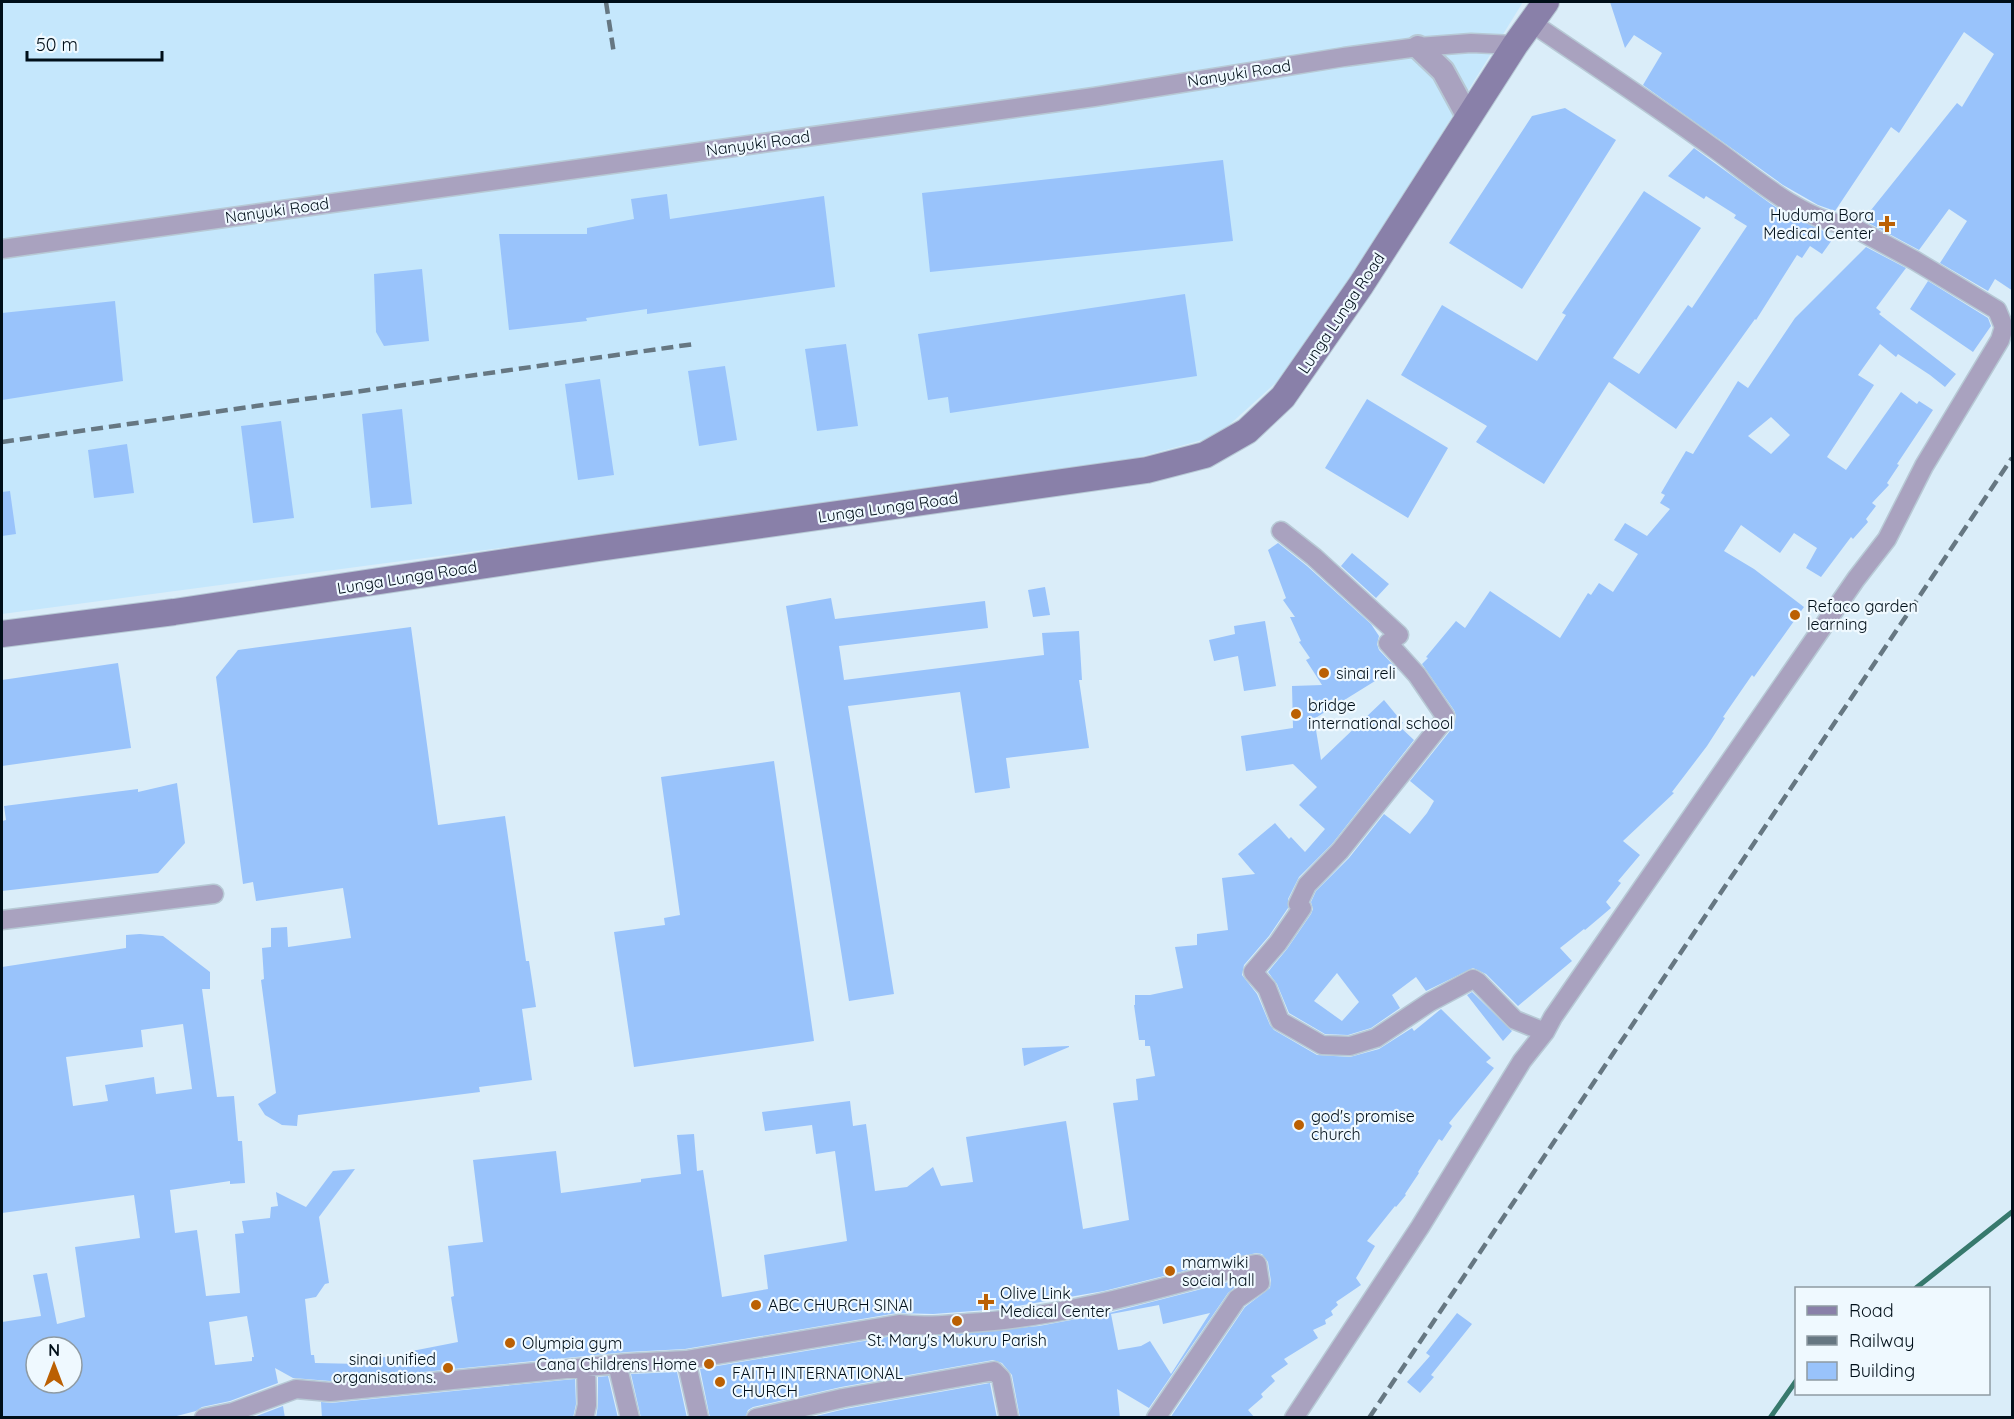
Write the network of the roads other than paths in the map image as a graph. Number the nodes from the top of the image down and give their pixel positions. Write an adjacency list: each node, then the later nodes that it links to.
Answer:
1 (1546, 2): 2 (main road, Lunga Lunga Road)
2 (1532, 23): 3 (main road, Lunga Lunga Road); 11 (street)
3 (1515, 45): 4 (street, Nanyuki Road); 5 (main road, Lunga Lunga Road)
4 (1418, 47): 5 (street); 6 (street, Nanyuki Road)
5 (1468, 117): 8 (main road, Lunga Lunga Road)
6 (2, 249)
7 (1281, 531): 11 (street)
8 (2, 634)
9 (214, 894): 10 (street)
10 (2, 920)
11 (1545, 1032): 22 (street)
12 (686, 1360): 13 (street); 18 (street); 21 (street)
13 (617, 1364): 14 (street); 17 (street)
14 (586, 1367): 15 (street); 16 (street)
15 (204, 1418)
16 (584, 1418)
17 (630, 1418)
18 (699, 1418)
19 (756, 1418): 20 (street)
20 (1009, 1418)
21 (1156, 1418)
22 (1294, 1418)

